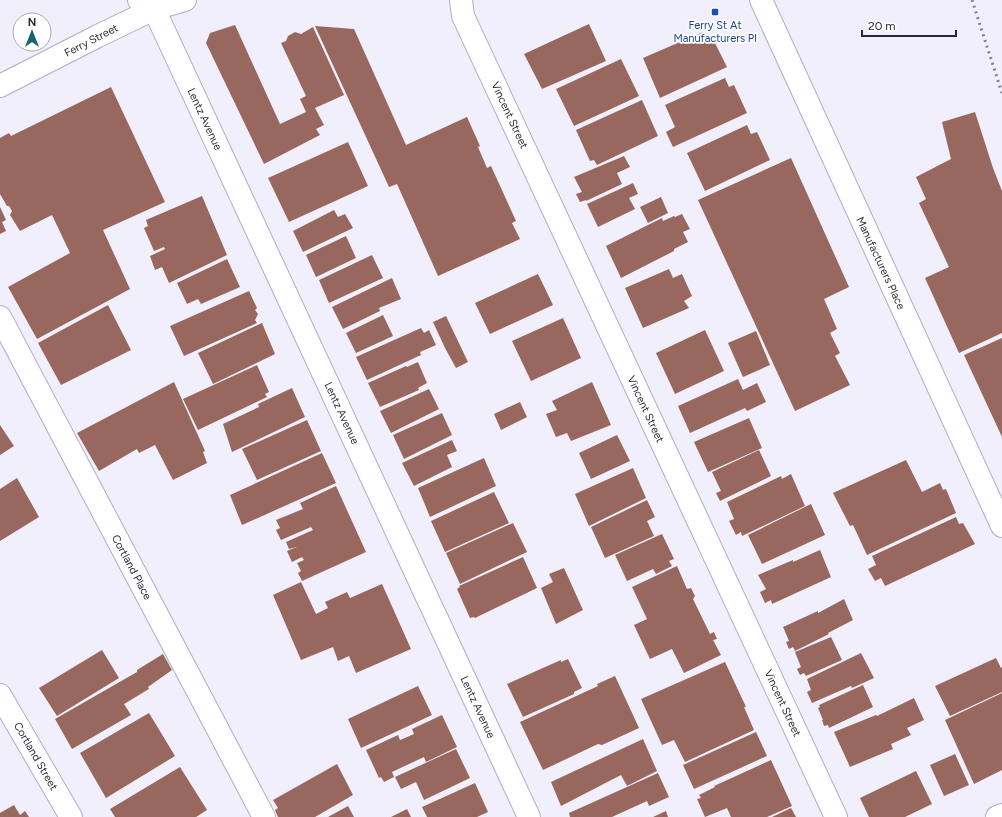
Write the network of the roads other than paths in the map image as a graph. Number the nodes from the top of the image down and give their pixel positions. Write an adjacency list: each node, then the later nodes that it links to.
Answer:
1 (185, 0): 4 (street, Ferry Street)
2 (461, 0): 13 (street, Vincent Street)
3 (761, 0): 7 (street, Manufacturers Place)
4 (146, 5): 5 (street, Ferry Street); 12 (street, Lentz Avenue)
5 (0, 86)
6 (0, 317): 11 (street, Cortland Place)
7 (1002, 526)
8 (0, 695): 10 (street, Cortland Street)
9 (1002, 815): 14 (street)
10 (71, 817)
11 (264, 817)
12 (529, 817)
13 (836, 817)
14 (997, 817)

